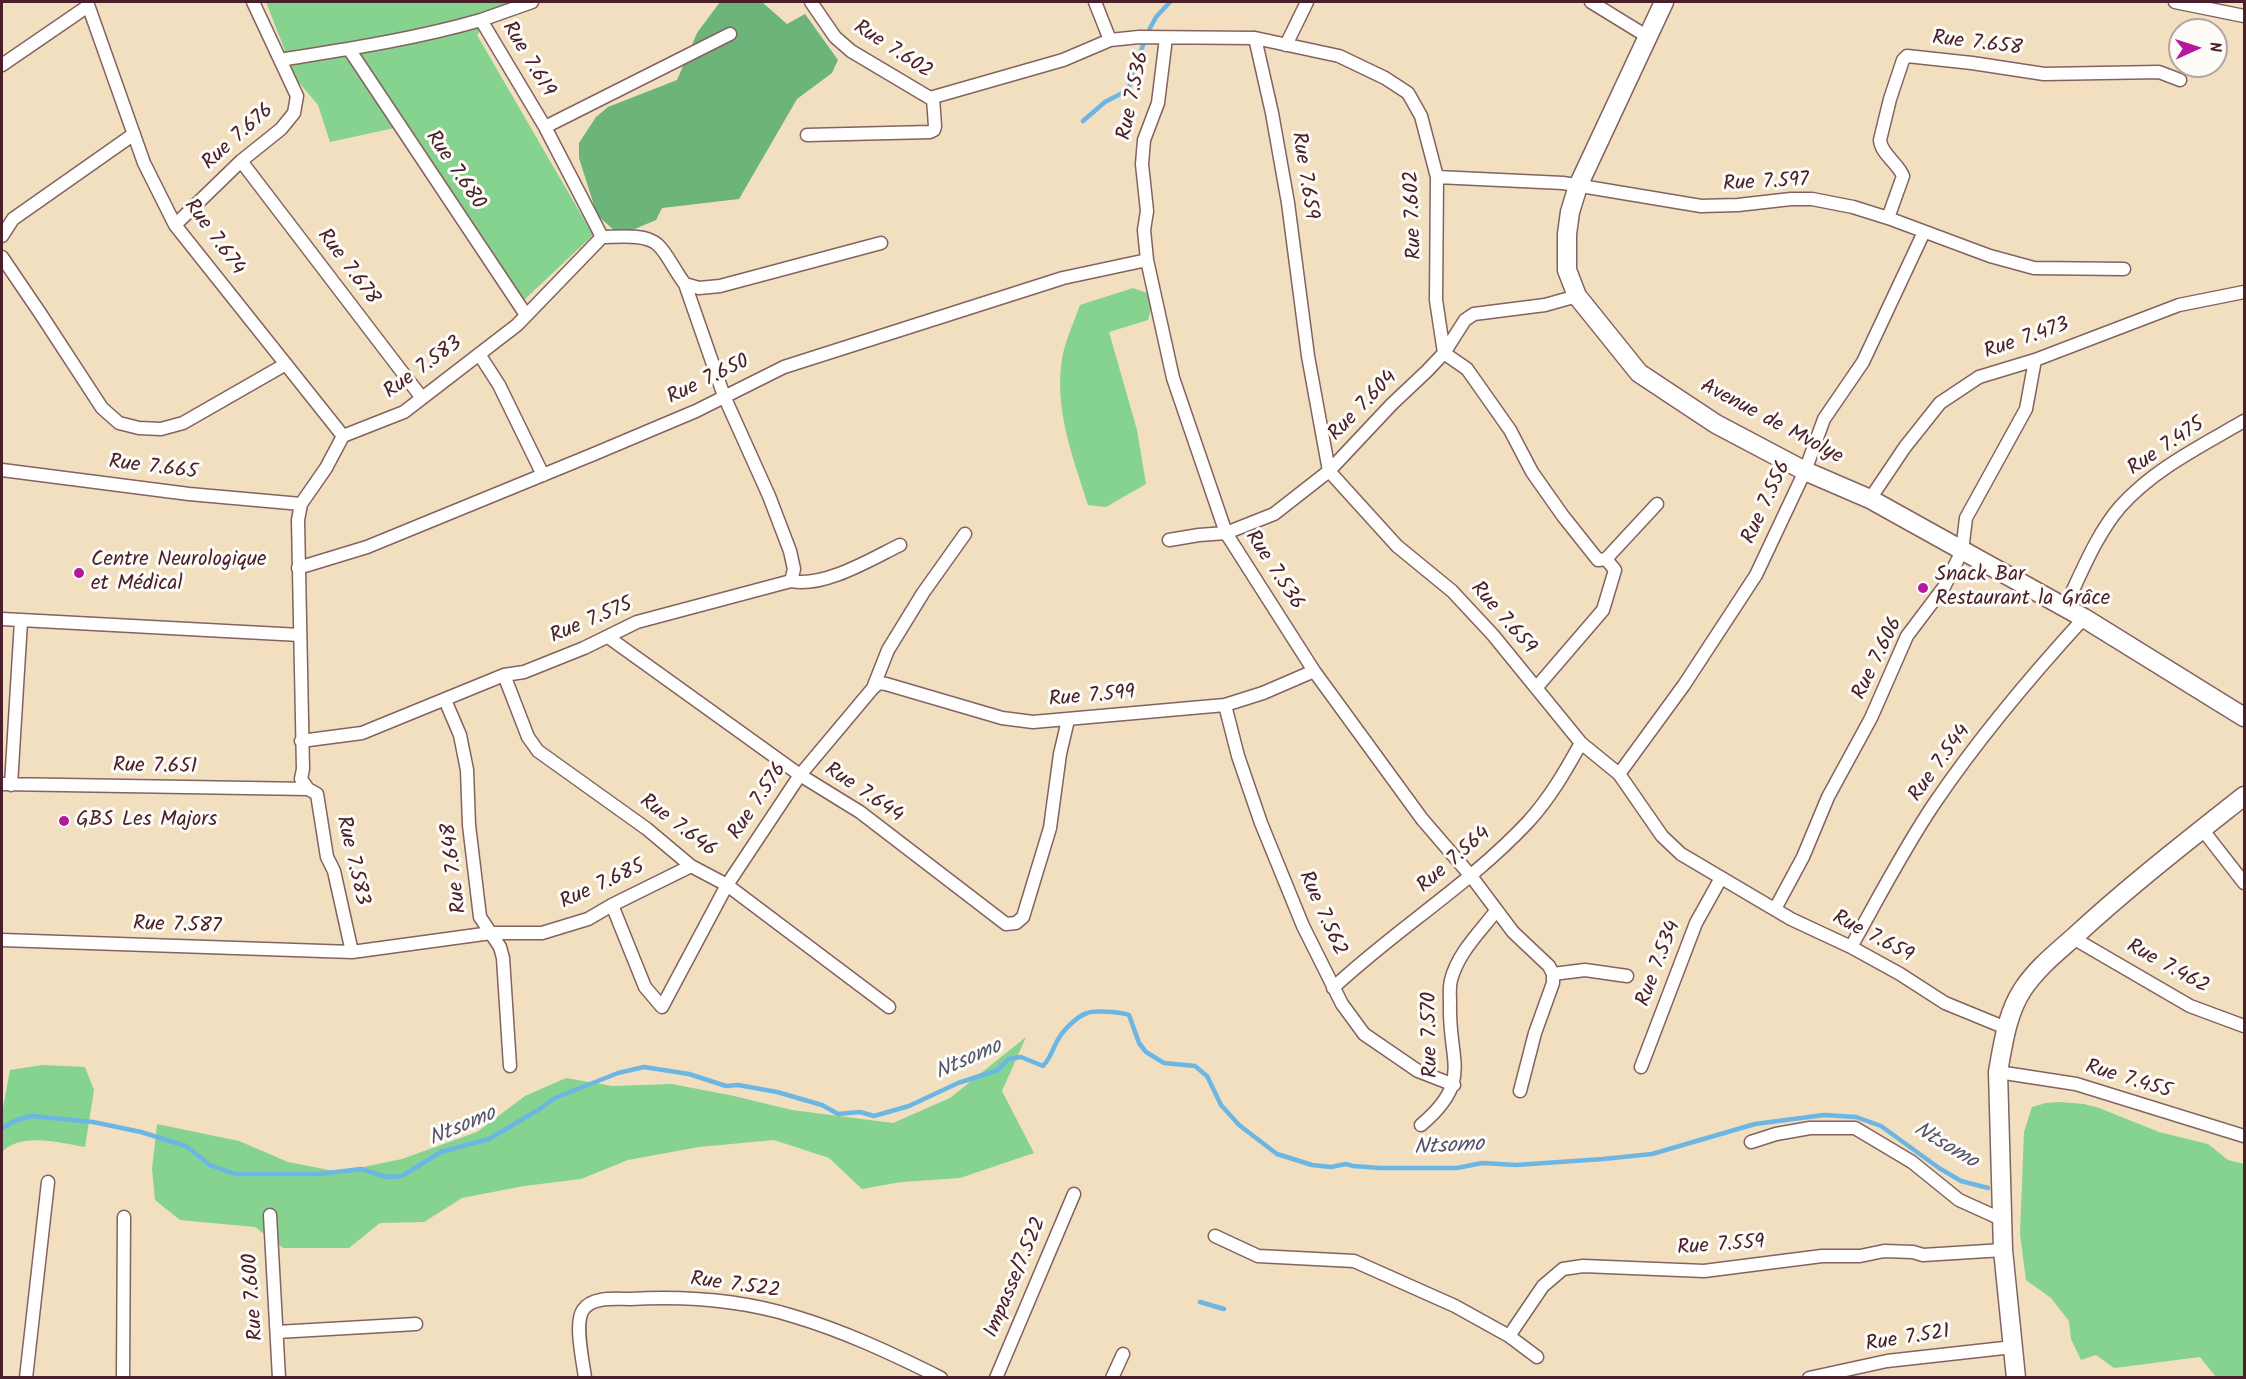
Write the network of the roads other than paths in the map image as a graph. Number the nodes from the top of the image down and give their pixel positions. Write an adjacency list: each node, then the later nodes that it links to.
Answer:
1 (253, 2): 19 (street, Rue 7.676)
2 (532, 2): 11 (street)
3 (812, 2): 22 (street, Rue 7.602)
4 (1095, 2): 16 (street)
5 (1307, 2): 17 (street)
6 (1591, 2): 13 (street)
7 (1664, 2): 13 (street, Avenue de Mvolye)
8 (2175, 2): 10 (street)
9 (88, 4): 20 (street); 24 (street, Rue 7.674)
10 (2244, 16)
11 (481, 21): 18 (street, Rue 7.619); 23 (street, Rue 7.619)
12 (730, 34): 23 (street)
13 (1648, 37): 28 (street, Avenue de Mvolye)
14 (1166, 38): 15 (street, Rue 7.602); 16 (street, Rue 7.602); 36 (street, Rue 7.536)
15 (1255, 39): 17 (street, Rue 7.602); 51 (street, Rue 7.659)
16 (1110, 40): 22 (street, Rue 7.602)
17 (1286, 45): 27 (street, Rue 7.602)
18 (349, 49): 19 (street, Rue 7.619); 41 (street, Rue 7.680)
19 (280, 60): 26 (street, Rue 7.676)
20 (2, 64)
21 (2180, 80): 29 (street, Rue 7.658)
22 (933, 98): 25 (street)
23 (545, 127): 33 (street, Rue 7.619)
24 (134, 134): 30 (street, Rue 7.674); 32 (street)
25 (807, 135)
26 (241, 161): 30 (street, Rue 7.676); 47 (street, Rue 7.678)
27 (1437, 177): 28 (street, Rue 7.597); 42 (street, Rue 7.602)
28 (1578, 186): 29 (street, Rue 7.597); 40 (street, Avenue de Mvolye)
29 (1888, 218): 31 (street, Rue 7.597)
30 (175, 225): 45 (street, Rue 7.674)
31 (1924, 232): 37 (street, Rue 7.597); 52 (street, Rue 7.556)
32 (2, 236)
33 (602, 237): 38 (street); 41 (street, Rue 7.583)
34 (881, 243): 38 (street)
35 (2, 257): 45 (street)
36 (1147, 260): 46 (street, Rue 7.650); 57 (street, Rue 7.536)
37 (2124, 269)
38 (686, 284): 46 (street)
39 (2244, 292): 44 (street, Rue 7.473)
40 (1577, 296): 42 (street, Rue 7.604); 52 (street, Avenue de Mvolye)
41 (526, 315): 43 (street, Rue 7.583)
42 (1444, 352): 51 (street, Rue 7.604); 62 (street)
43 (479, 354): 47 (street, Rue 7.583); 53 (street)
44 (2035, 360): 54 (street, Rue 7.473); 61 (street, Rue 7.606)
45 (286, 364): 49 (street, Rue 7.674)
46 (724, 396): 53 (street, Rue 7.650); 64 (street)
47 (422, 398): 49 (street, Rue 7.583)
48 (2244, 421): 65 (street, Rue 7.475)
49 (343, 436): 55 (street, Rue 7.583)
50 (2, 470): 55 (street, Rue 7.665)
51 (1329, 471): 57 (street, Rue 7.604); 74 (street, Rue 7.659)
52 (1805, 471): 54 (street, Avenue de Mvolye); 81 (street, Rue 7.556)
53 (543, 475): 63 (street, Rue 7.650)
54 (1870, 499): 61 (street, Avenue de Mvolye)
55 (301, 504): 63 (street, Rue 7.583)
56 (1658, 504): 62 (street)
57 (1226, 533): 59 (street, Rue 7.604); 71 (street, Rue 7.536)
58 (965, 534): 73 (street, Rue 7.576)
59 (1169, 540)
60 (900, 545): 64 (street, Rue 7.575)
61 (1962, 551): 65 (street, Avenue de Mvolye); 93 (street, Rue 7.606)
62 (1606, 559): 74 (street)
63 (298, 568): 69 (street, Rue 7.583)
64 (791, 581): 70 (street, Rue 7.575)
65 (2065, 607): 66 (street, Avenue de Mvolye)
66 (2084, 618): 77 (street, Avenue de Mvolye); 98 (street, Rue 7.544)
67 (2, 620): 68 (street)
68 (21, 621): 69 (street); 83 (street)
69 (300, 635): 79 (street, Rue 7.583)
70 (608, 637): 72 (street, Rue 7.575); 82 (street, Rue 7.644)
71 (1314, 671): 76 (street, Rue 7.599); 88 (street, Rue 7.536)
72 (504, 675): 75 (street, Rue 7.575); 87 (street, Rue 7.646)
73 (873, 688): 78 (street, Rue 7.599); 82 (street, Rue 7.576)
74 (1536, 688): 80 (street, Rue 7.659)
75 (445, 700): 79 (street, Rue 7.575); 95 (street, Rue 7.648)
76 (1225, 705): 78 (street, Rue 7.599); 102 (street, Rue 7.562)
77 (2244, 717)
78 (1068, 720): 82 (street, Rue 7.644)
79 (301, 741): 84 (street, Rue 7.583)
80 (1581, 743): 81 (street, Rue 7.659); 88 (street, Rue 7.564)
81 (1619, 774): 89 (street, Rue 7.659)
82 (800, 775): 91 (street, Rue 7.576)
83 (6, 784): 84 (street, Rue 7.651)
84 (308, 789): 99 (street, Rue 7.583)
85 (2244, 796): 86 (street)
86 (2202, 829): 90 (street); 96 (street)
87 (691, 866): 91 (street, Rue 7.646); 92 (street, Rue 7.685)
88 (1471, 876): 94 (street, Rue 7.536); 102 (street, Rue 7.564)
89 (1721, 878): 93 (street, Rue 7.659); 107 (street, Rue 7.534)
90 (2244, 883)
91 (727, 885): 92 (street, Rue 7.576); 103 (street, Rue 7.646)
92 (612, 905): 95 (street, Rue 7.685)
93 (1775, 909): 98 (street, Rue 7.659)
94 (1496, 911): 100 (street, Rue 7.536); 109 (street, Rue 7.570)
95 (491, 933): 99 (street, Rue 7.685); 106 (street, Rue 7.648)
96 (2073, 938): 104 (street, Rue 7.462); 105 (street)
97 (2, 940): 99 (street, Rue 7.587)
98 (1851, 947): 105 (street, Rue 7.659)
99 (352, 952)
100 (1553, 974): 101 (street); 110 (street)
101 (1627, 976)
102 (1333, 988): 109 (street, Rue 7.562)
103 (889, 1007)
104 (2244, 1026)
105 (2006, 1028): 108 (street)
106 (510, 1066)
107 (1641, 1067)
108 (1998, 1072): 112 (street, Rue 7.455); 118 (street)
109 (1454, 1085): 111 (street, Rue 7.570)
110 (1520, 1091)
111 (1421, 1125)
112 (2244, 1136)
113 (1751, 1142): 118 (street)
114 (48, 1182): 127 (street)
115 (1074, 1194): 132 (street, Impasse/7.522)
116 (270, 1215): 122 (street, Rue 7.600)
117 (124, 1216): 128 (street)
118 (2001, 1219): 120 (street)
119 (1215, 1236): 123 (street)
120 (2003, 1250): 123 (street, Rue 7.559); 124 (street)
121 (416, 1324): 122 (street)
122 (277, 1332): 129 (street, Rue 7.600)
123 (1509, 1336): 126 (street)
124 (2013, 1347): 134 (street, Rue 7.521); 135 (street)
125 (1123, 1354): 133 (street)
126 (1537, 1357)
127 (26, 1377)
128 (123, 1377)
129 (279, 1377)
130 (585, 1377): 131 (street, Rue 7.522)
131 (940, 1377)
132 (996, 1377)
133 (1112, 1377)
134 (1809, 1377)
135 (2016, 1377)

